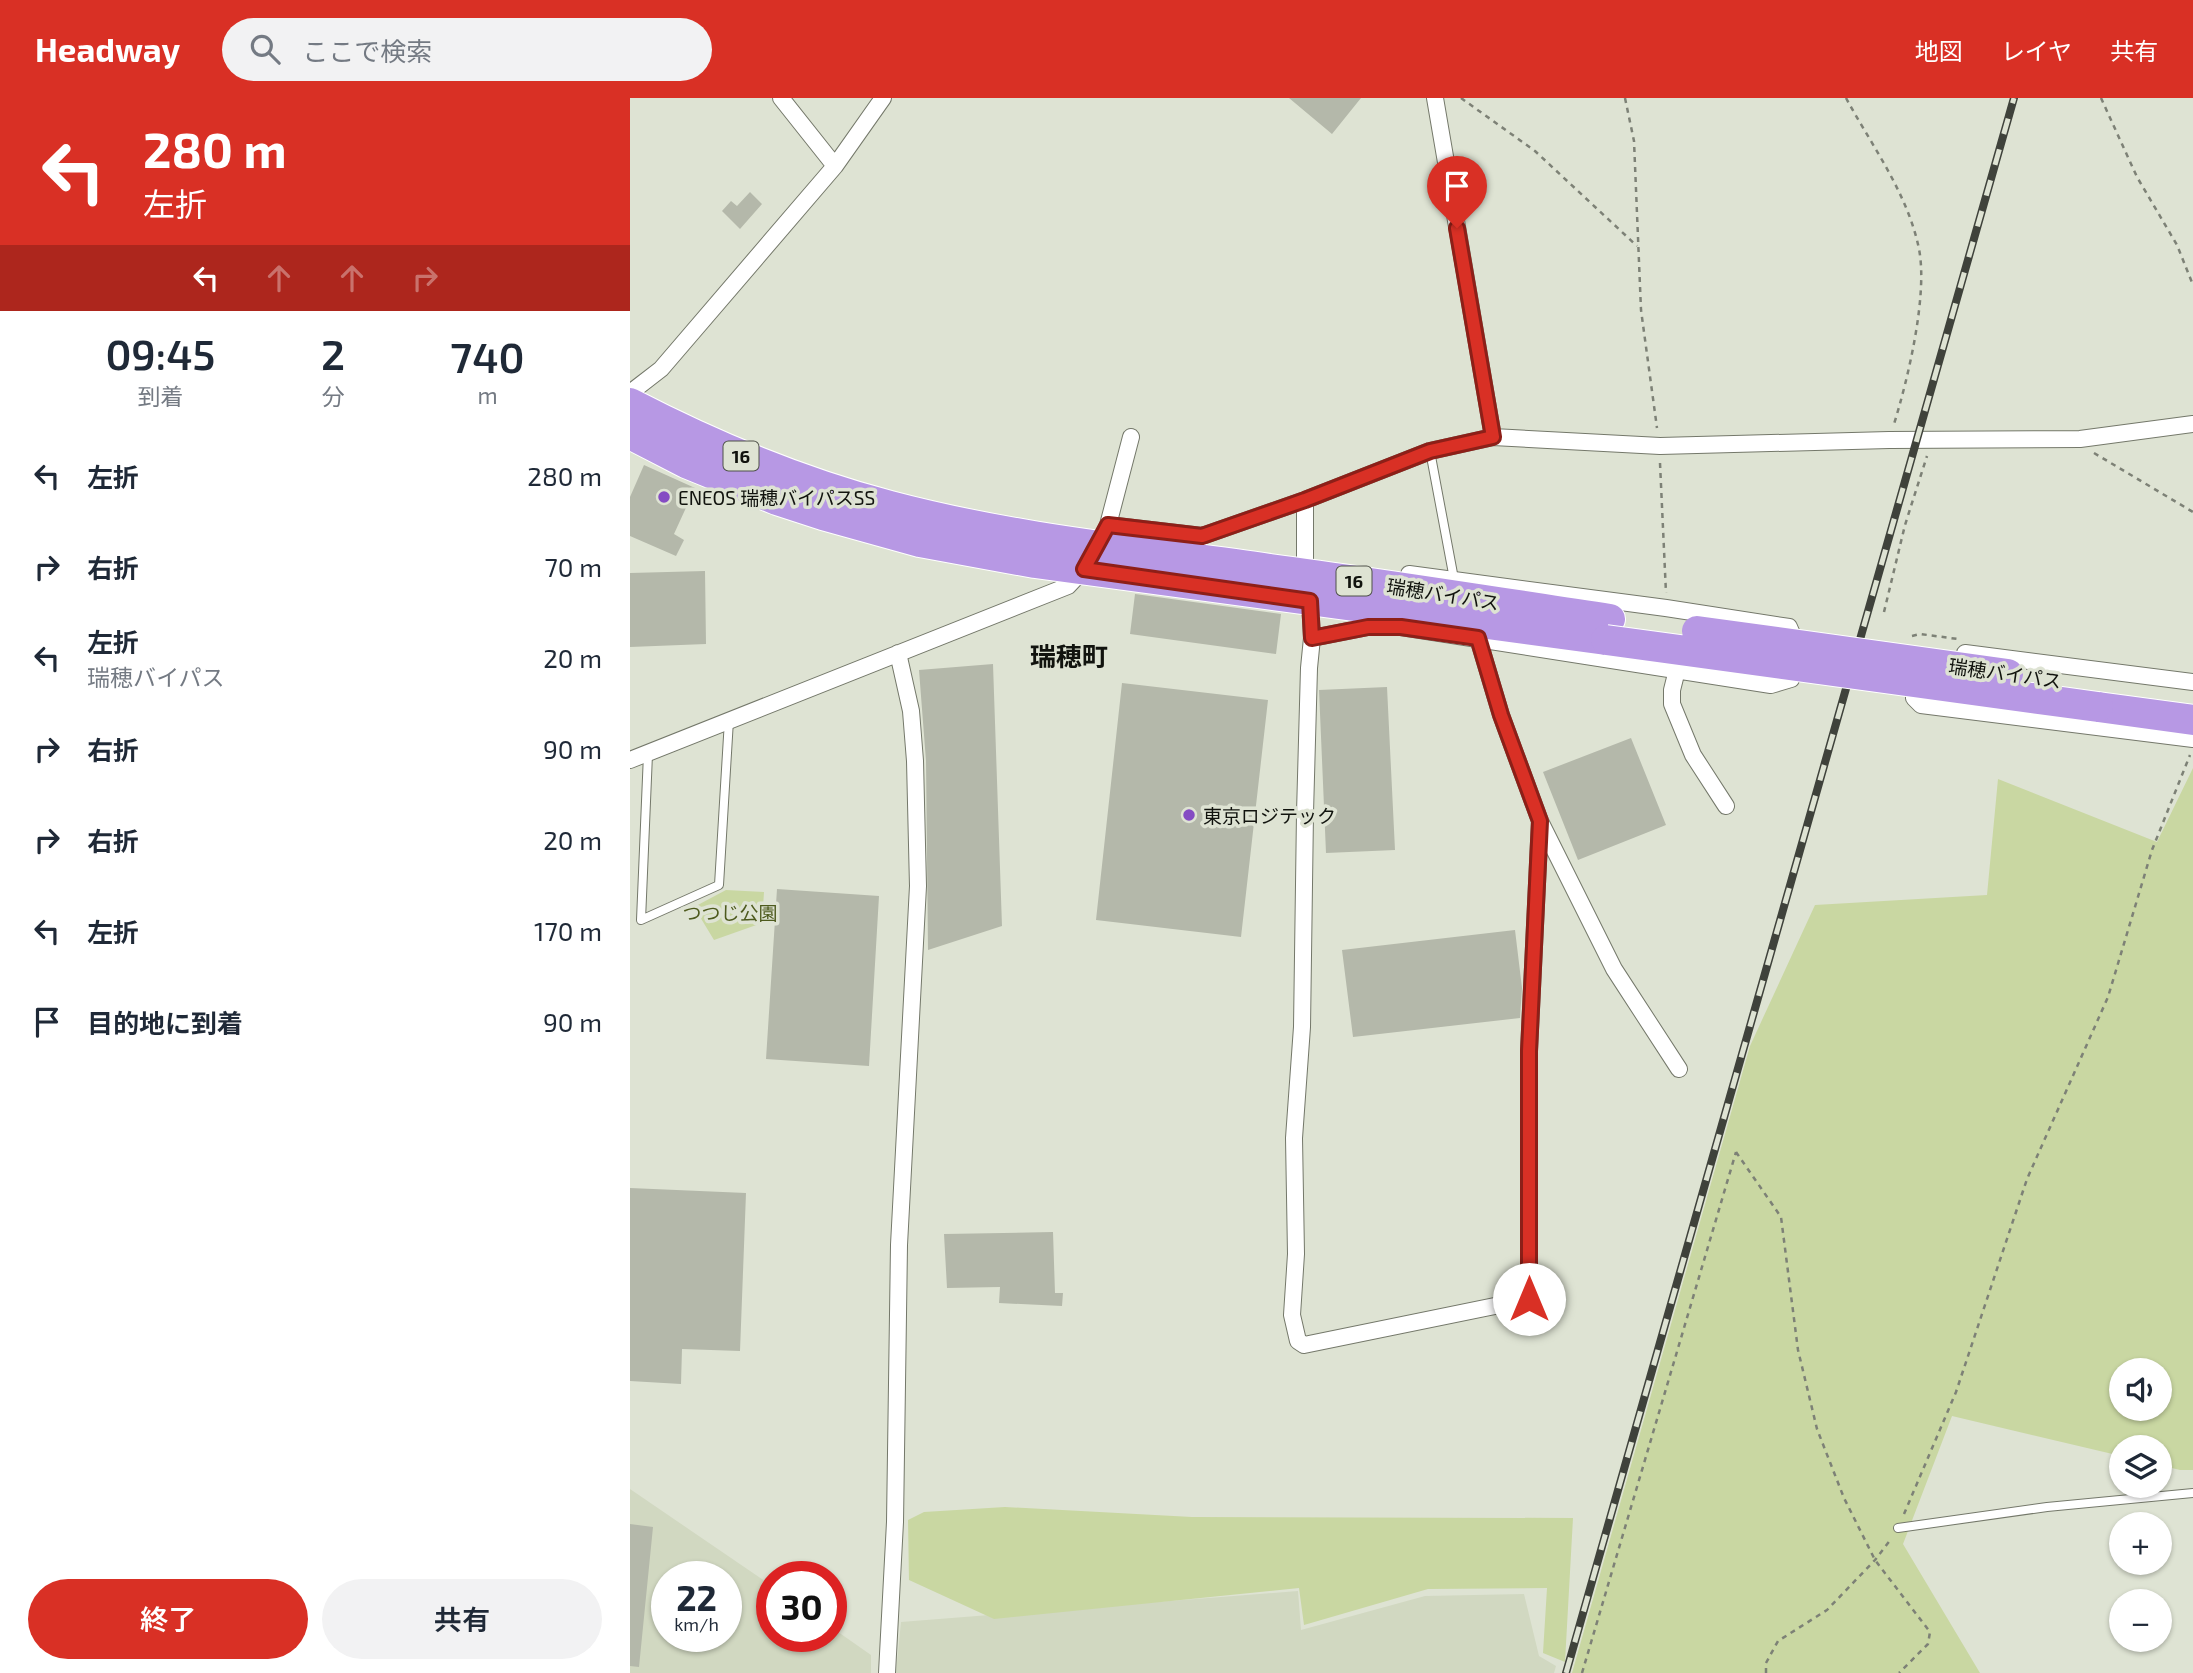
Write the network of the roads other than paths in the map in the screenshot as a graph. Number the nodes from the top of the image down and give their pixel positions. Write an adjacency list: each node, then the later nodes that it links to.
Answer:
1 (781, 98): 4 (street)
2 (883, 98): 4 (street)
3 (1435, 98): 10 (street)
4 (835, 166): 5 (street)
5 (630, 393)
6 (630, 403): 13 (highway, 瑞穂バイパス / 16)
7 (2193, 424): 10 (street)
8 (630, 434): 13 (highway, 瑞穂バイパス / 16)
9 (1131, 437): 13 (street)
10 (1493, 437): 11 (street)
11 (1430, 451): 12 (street); 15 (lane)
12 (1305, 500): 13 (street); 14 (street)
13 (1097, 547): 14 (highway, 瑞穂バイパス / 16); 16 (highway, 瑞穂バイパス / 16); 20 (street)
14 (1295, 568): 15 (street); 17 (highway, 瑞穂バイパス / 16)
15 (1454, 579): 21 (street)
16 (1310, 601): 17 (highway, 瑞穂バイパス / 16); 18 (street)
17 (1608, 630): 23 (highway, 瑞穂バイパス / 16, bridge)
18 (1312, 638): 19 (street); 31 (street)
19 (1478, 638): 21 (street); 31 (street)
20 (898, 653): 25 (street); 35 (street)
21 (1677, 670): 30 (street)
22 (2193, 682): 27 (street)
23 (2100, 697): 24 (highway, 瑞穂バイパス / 16); 26 (highway, 瑞穂バイパス / 16)
24 (2193, 699)
25 (729, 720): 28 (street); 28 (lane)
26 (2193, 720)
27 (2193, 738)
28 (648, 752): 29 (street)
29 (630, 760)
30 (1726, 806)
31 (1540, 821): 32 (street)
32 (1679, 1069)
33 (2193, 1493): 34 (lane)
34 (1898, 1528)
35 (887, 1673)

